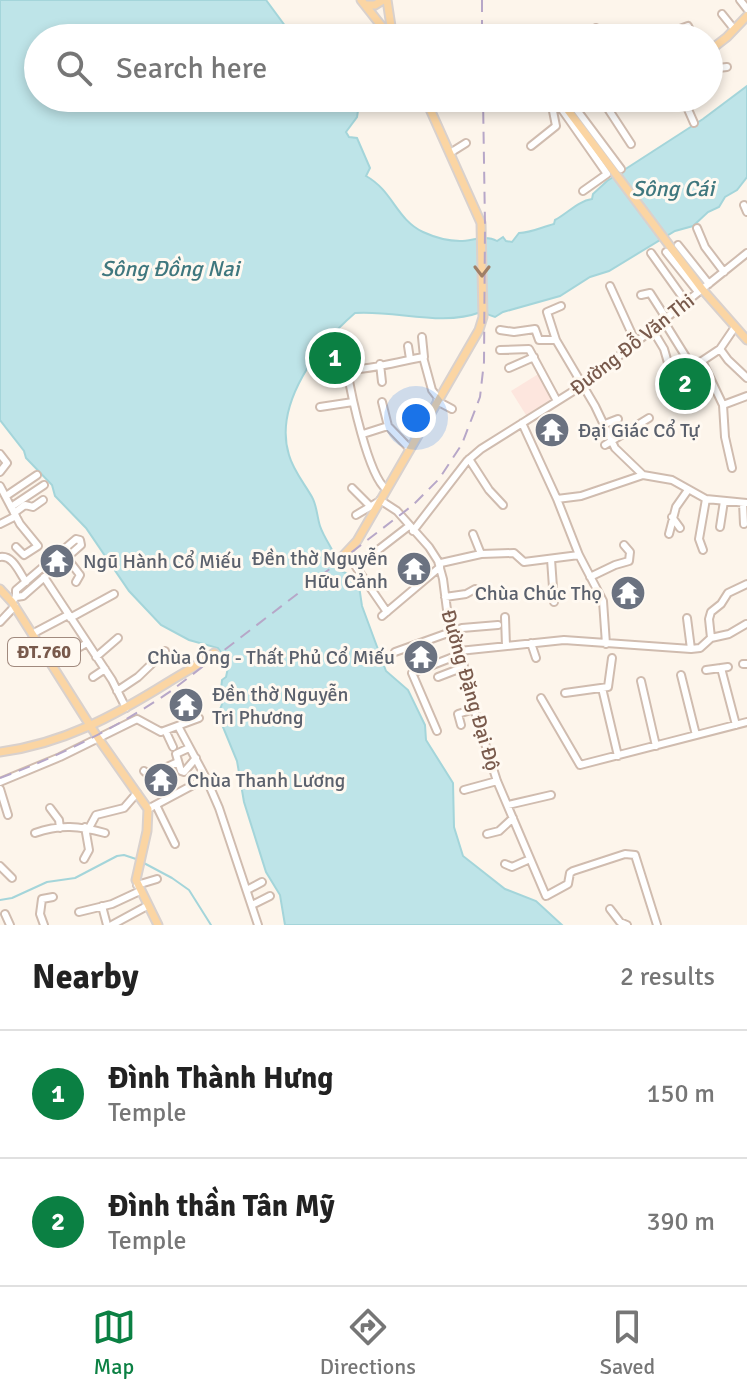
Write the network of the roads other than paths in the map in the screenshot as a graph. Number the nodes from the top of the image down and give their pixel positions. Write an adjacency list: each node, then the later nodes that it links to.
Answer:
1 (740, 0): 4 (street)
2 (387, 2): 3 (main road); 5 (main road); 9 (main road)
3 (363, 3): 5 (main road)
4 (747, 9)
5 (372, 14): 8 (main road)
6 (722, 14): 10 (street)
7 (747, 16): 10 (main road)
8 (381, 24)
9 (390, 24)
10 (734, 29): 11 (main road)
11 (723, 39)
12 (723, 67): 13 (street)
13 (727, 67)
14 (431, 112): 25 (main road)
15 (557, 112): 24 (street)
16 (565, 112): 27 (street)
17 (568, 112): 26 (street)
18 (570, 112): 35 (main road)
19 (610, 112): 23 (street)
20 (689, 112): 21 (street)
21 (694, 123)
22 (466, 143): 25 (street)
23 (631, 144)
24 (531, 146)
25 (450, 153): 63 (main road, one-way to 63)
26 (621, 169)
27 (583, 191)
28 (697, 228): 33 (street)
29 (678, 245): 35 (street)
30 (666, 252): 35 (street)
31 (651, 253): 37 (street)
32 (747, 253): 33 (street, Đường Đỗ Văn Thi)
33 (724, 272): 35 (street, Đường Đỗ Văn Thi)
34 (610, 286): 46 (street)
35 (703, 288): 37 (street, Đường Đỗ Văn Thi); 40 (main road)
36 (641, 295): 39 (street)
37 (686, 302): 39 (street, Đường Đỗ Văn Thi)
38 (561, 306): 44 (street)
39 (664, 319): 41 (street, Đường Đỗ Văn Thi); 55 (street)
40 (735, 327): 45 (main road); 48 (street)
41 (652, 329): 46 (street, Đường Đỗ Văn Thi); 55 (street)
42 (500, 330): 44 (street)
43 (422, 337): 50 (street)
44 (556, 340): 61 (street)
45 (747, 340)
46 (636, 343): 61 (street, Đường Đỗ Văn Thi)
47 (408, 346): 52 (street)
48 (720, 349): 53 (street); 59 (street)
49 (500, 350): 51 (street)
50 (426, 356): 52 (street); 63 (street)
51 (534, 357): 57 (street); 64 (street)
52 (410, 359): 54 (street)
53 (702, 361): 55 (street); 67 (street)
54 (380, 364): 58 (street); 60 (street)
55 (691, 365)
56 (321, 366): 58 (street)
57 (509, 368)
58 (347, 369): 65 (street)
59 (747, 378)
60 (382, 382)
61 (583, 385): 64 (street, Đường Đỗ Văn Thi); 75 (street)
62 (747, 396): 67 (street)
63 (438, 400): 69 (street); 73 (main road)
64 (557, 401): 74 (street, Đường Đỗ Văn Thi)
65 (353, 402): 68 (street); 77 (street)
66 (382, 402): 76 (street)
67 (723, 405): 82 (street)
68 (320, 407)
69 (452, 409)
70 (410, 414): 73 (street)
71 (649, 418): 78 (street)
72 (618, 419): 75 (street)
73 (426, 421): 79 (main road)
74 (522, 423): 81 (street, Đường Đỗ Văn Thi); 92 (street)
75 (605, 424): 78 (street)
76 (388, 426): 77 (street); 79 (street)
77 (363, 434): 89 (street)
78 (608, 443): 85 (street)
79 (410, 449): 89 (main road)
80 (0, 454): 83 (street)
81 (469, 459): 98 (street); 107 (street, Đường Đỗ Văn Thi)
82 (732, 468)
83 (0, 472)
84 (37, 475): 91 (street)
85 (643, 475): 90 (street); 92 (street)
86 (44, 485): 100 (street)
87 (0, 486): 91 (street)
88 (352, 488): 99 (street)
89 (386, 489): 95 (main road)
90 (688, 490): 93 (street); 102 (street)
91 (6, 496): 100 (street)
92 (557, 499): 115 (street)
93 (706, 499): 96 (street); 112 (street)
94 (43, 500): 100 (street)
95 (379, 501): 99 (street); 107 (street, Đường Đặng Đại Độ); 114 (main road)
96 (724, 501): 97 (street); 105 (street)
97 (745, 503): 104 (street)
98 (503, 505)
99 (370, 506): 101 (street)
100 (14, 512): 103 (street); 111 (street)
101 (356, 515)
102 (672, 517): 106 (street); 109 (street)
103 (0, 524)
104 (744, 524)
105 (720, 527)
106 (680, 528)
107 (411, 529): 119 (street, Đường Đặng Đại Độ); 119 (street, Đường Đỗ Văn Thi)
108 (473, 534): 113 (street)
109 (669, 534)
110 (624, 545): 121 (street)
111 (16, 547)
112 (703, 550)
113 (481, 554): 118 (street); 119 (street)
114 (343, 555)
115 (579, 555): 118 (street); 121 (street)
116 (0, 557): 123 (street)
117 (67, 558): 120 (street); 122 (street); 124 (street)
118 (551, 559): 131 (street)
119 (441, 565): 129 (street, Đường Đặng Đại Độ)
120 (40, 570): 122 (street); 123 (street)
121 (590, 577): 144 (street)
122 (45, 578): 130 (street); 132 (street)
123 (26, 582): 130 (street)
124 (76, 582)
125 (747, 584): 141 (street)
126 (0, 589): 130 (main road, ĐT.760)
127 (114, 594): 132 (street)
128 (482, 594): 129 (street)
129 (445, 597): 138 (street, Đường Đặng Đại Độ)
130 (15, 602): 135 (street); 139 (main road, ĐT.760)
131 (554, 602)
132 (69, 616): 139 (street); 142 (street)
133 (505, 617): 145 (street)
134 (687, 618): 146 (street)
135 (0, 622)
136 (746, 624): 141 (street)
137 (498, 625): 138 (street)
138 (450, 633): 150 (street); 151 (street, Đường Đặng Đại Độ)
139 (32, 634): 172 (main road, ĐT.760)
140 (118, 638): 152 (street)
141 (711, 638): 146 (street)
142 (87, 643): 148 (street); 152 (street)
143 (531, 643): 144 (street); 145 (street); 153 (street)
144 (606, 644): 146 (street)
145 (506, 646): 151 (street)
146 (691, 649)
147 (165, 651): 163 (street)
148 (71, 652)
149 (214, 652): 166 (main road)
150 (395, 652)
151 (460, 653): 155 (street, Đường Đặng Đại Độ); 174 (street)
152 (96, 657): 156 (street)
153 (536, 658)
154 (612, 658): 162 (street)
155 (464, 667): 160 (street); 167 (street, Đường Đặng Đại Độ)
156 (105, 669): 159 (street); 163 (street)
157 (706, 670): 171 (street)
158 (681, 675): 176 (street)
159 (93, 677)
160 (438, 677)
161 (641, 681): 178 (street)
162 (602, 688): 164 (street); 182 (street)
163 (117, 691): 166 (street)
164 (565, 693)
165 (541, 698): 182 (street)
166 (126, 708): 172 (main road)
167 (474, 709): 170 (street); 187 (street, Đường Đặng Đại Độ)
168 (199, 718): 173 (street)
169 (747, 722): 171 (street)
170 (461, 725)
171 (736, 725): 176 (street)
172 (90, 726): 177 (main road, ĐT.760); 181 (main road)
173 (178, 726): 175 (street); 180 (street)
174 (437, 731)
175 (166, 732): 177 (street); 179 (street)
176 (696, 735): 178 (street)
177 (98, 738): 188 (street); 191 (main road, ĐT.760)
178 (656, 746): 182 (street)
179 (173, 747)
180 (189, 748): 183 (street); 184 (street)
181 (0, 752)
182 (618, 756)
183 (196, 758): 184 (street); 186 (street)
184 (178, 762): 185 (street)
185 (144, 771)
186 (206, 778): 194 (street); 212 (street)
187 (497, 781): 190 (street); 193 (street, Đường Đặng Đại Độ)
188 (0, 782)
189 (0, 789): 196 (street)
190 (464, 790)
191 (137, 793): 194 (main road, ĐT.760); 199 (street)
192 (551, 795): 193 (street)
193 (508, 805): 197 (street, Đường Đặng Đại Độ)
194 (152, 807): 203 (street); 211 (main road)
195 (50, 808): 198 (street)
196 (8, 815)
197 (513, 818): 202 (street); 205 (street, Đường Đặng Đại Độ)
198 (60, 828): 199 (street); 200 (street)
199 (87, 828): 201 (street); 204 (street)
200 (35, 833)
201 (105, 833)
202 (487, 834)
203 (175, 844)
204 (84, 859)
205 (530, 859): 206 (street); 227 (street, Đường Đặng Đại Độ)
206 (505, 864)
207 (0, 866): 208 (street)
208 (12, 878)
209 (157, 879): 211 (street)
210 (262, 882): 212 (street)
211 (138, 888): 216 (street); 217 (main road)
212 (247, 890): 215 (street)
213 (270, 896): 215 (street)
214 (53, 897): 222 (street)
215 (252, 905): 225 (street)
216 (102, 906): 219 (street); 223 (street)
217 (147, 906): 223 (street); 224 (main road)
218 (610, 909): 226 (street)
219 (79, 912)
220 (5, 914): 221 (street)
221 (10, 925)
222 (44, 925)
223 (109, 925)
224 (158, 925)
225 (258, 925)
226 (627, 925)
227 (657, 925)

